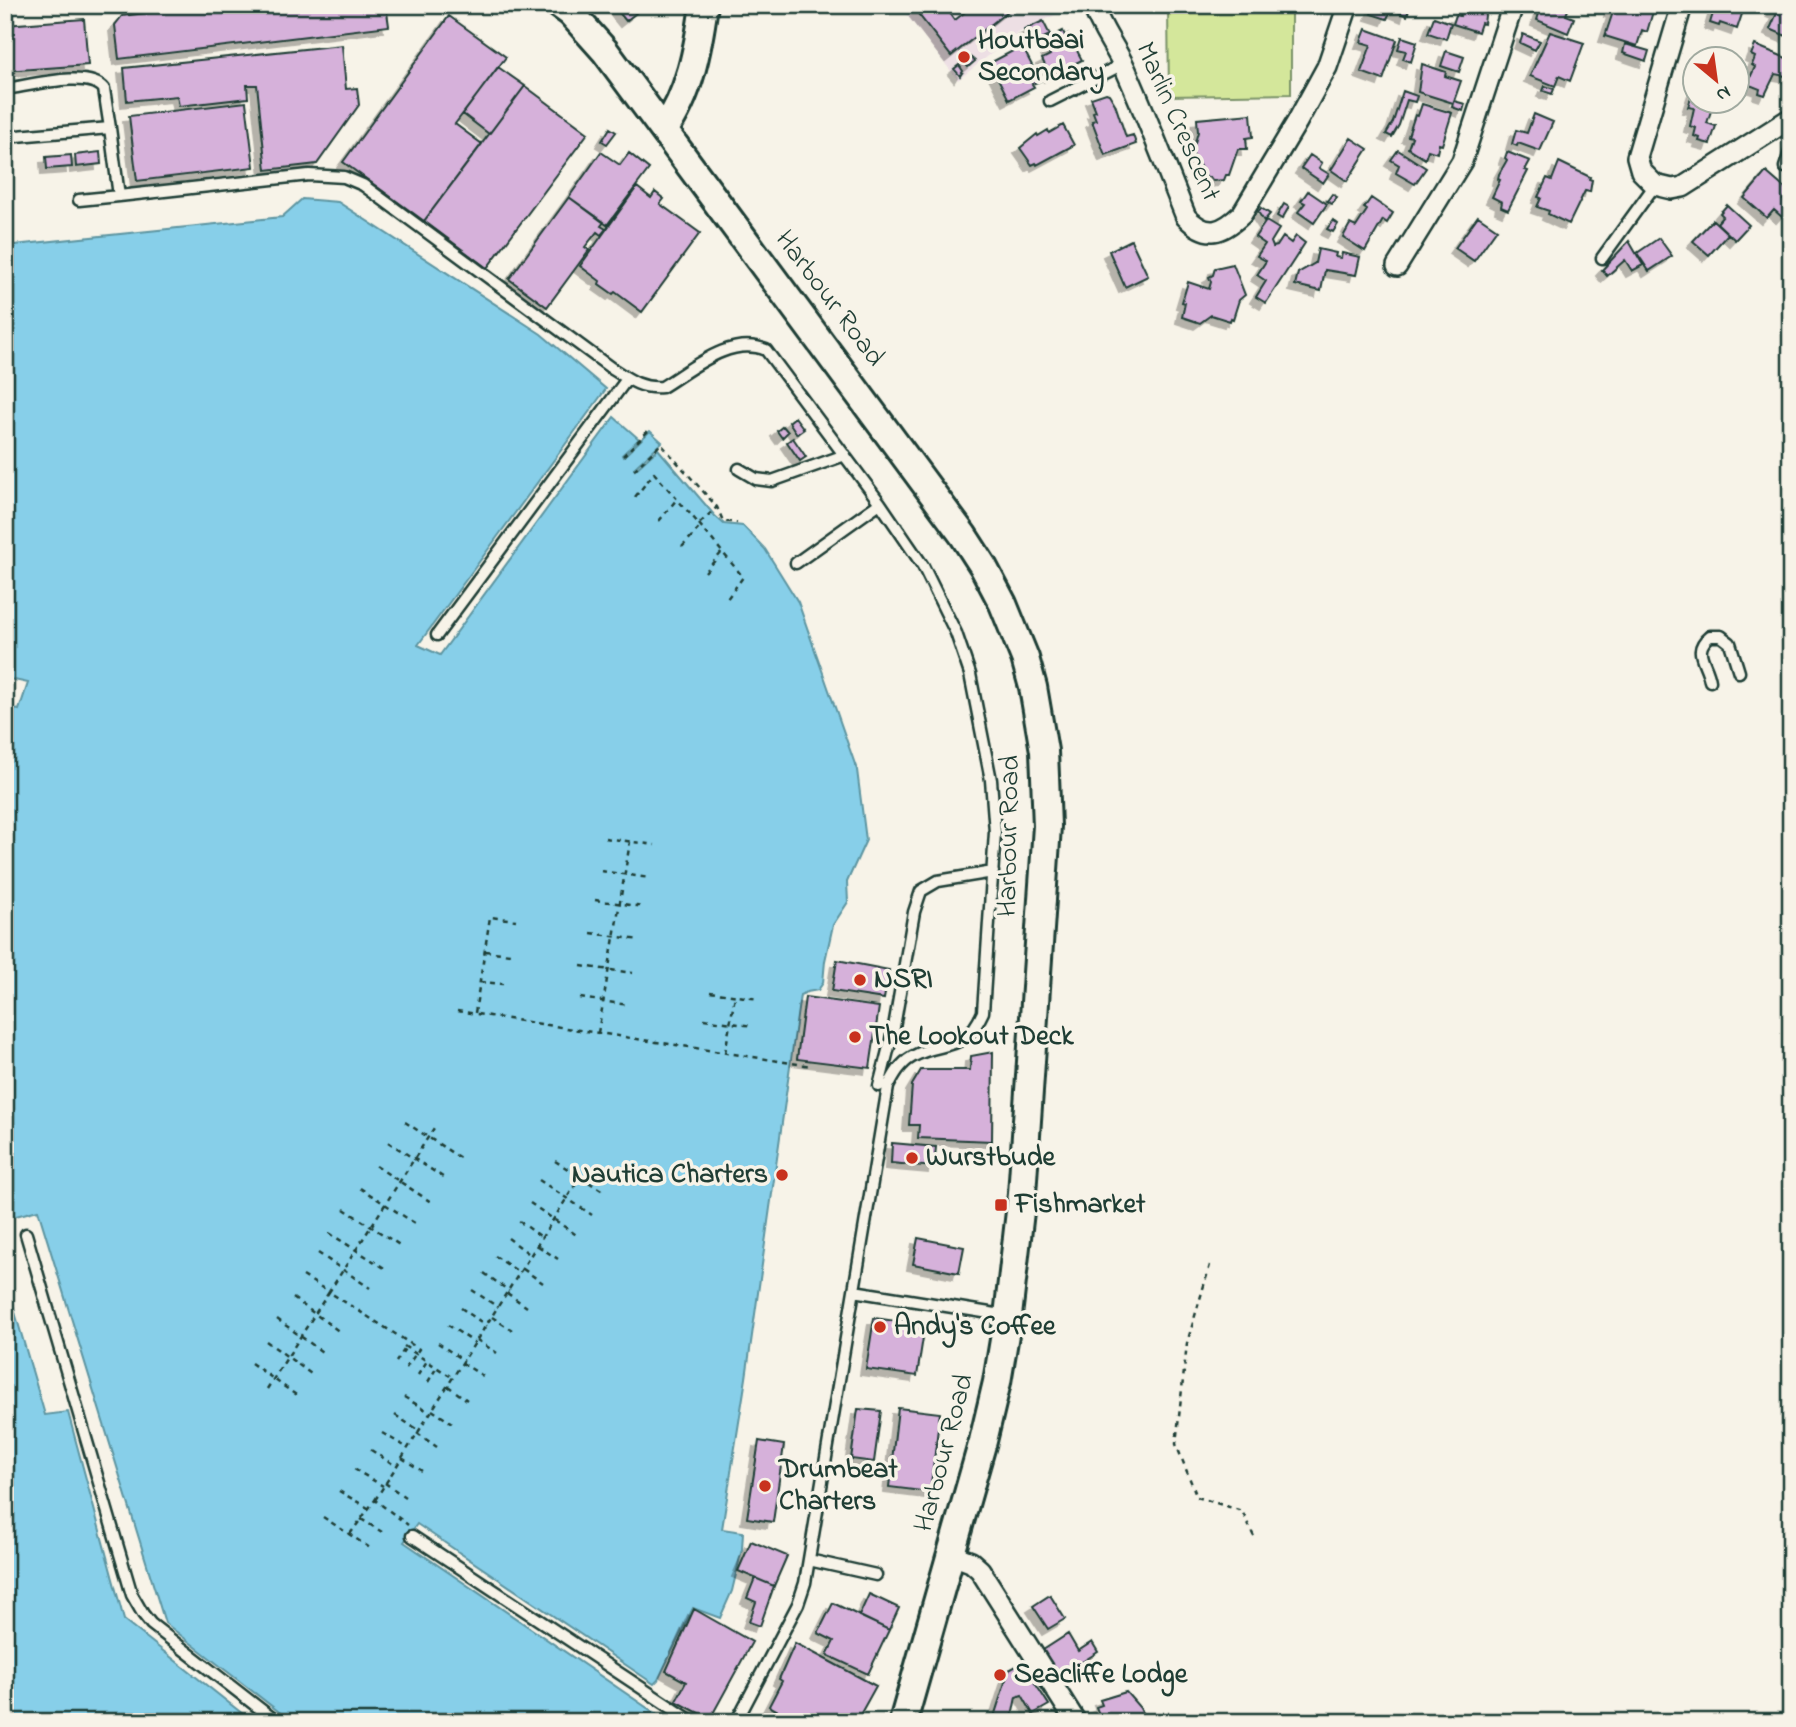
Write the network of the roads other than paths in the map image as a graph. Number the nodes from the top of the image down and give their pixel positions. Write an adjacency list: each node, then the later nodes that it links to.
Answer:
1 (560, 5): 12 (street, Harbour Road)
2 (704, 5): 12 (street)
3 (1093, 5): 7 (street, Marlin Crescent)
4 (1348, 5): 7 (street, Marlin Crescent)
5 (1513, 5): 20 (street)
6 (1682, 5): 16 (street)
7 (1123, 64): 9 (lane)
8 (5, 89): 11 (lane)
9 (1050, 101)
10 (1791, 118): 16 (street)
11 (110, 128): 13 (lane); 17 (lane)
12 (664, 130): 33 (street, Harbour Road)
13 (5, 137)
14 (1791, 149): 15 (lane)
15 (1785, 167)
16 (1655, 185): 19 (lane)
17 (119, 196): 18 (lane); 21 (lane)
18 (79, 200)
19 (1602, 258)
20 (1396, 266)
21 (627, 379): 22 (lane); 26 (lane)
22 (845, 456): 23 (lane); 24 (lane)
23 (739, 469)
24 (880, 503): 25 (lane); 29 (lane)
25 (796, 563)
26 (437, 635)
27 (1739, 672): 28 (lane)
28 (1710, 681)
29 (993, 872): 30 (lane); 32 (lane)
30 (879, 1086)
31 (26, 1234): 38 (lane)
32 (854, 1291): 33 (lane); 36 (lane)
33 (1008, 1316): 35 (street, Harbour Road)
34 (411, 1531): 39 (lane)
35 (950, 1555): 41 (street, Harbour Road); 42 (street)
36 (809, 1560): 37 (lane); 40 (lane)
37 (876, 1575)
38 (277, 1722)
39 (692, 1722)
40 (736, 1722)
41 (903, 1722)
42 (1076, 1722)

